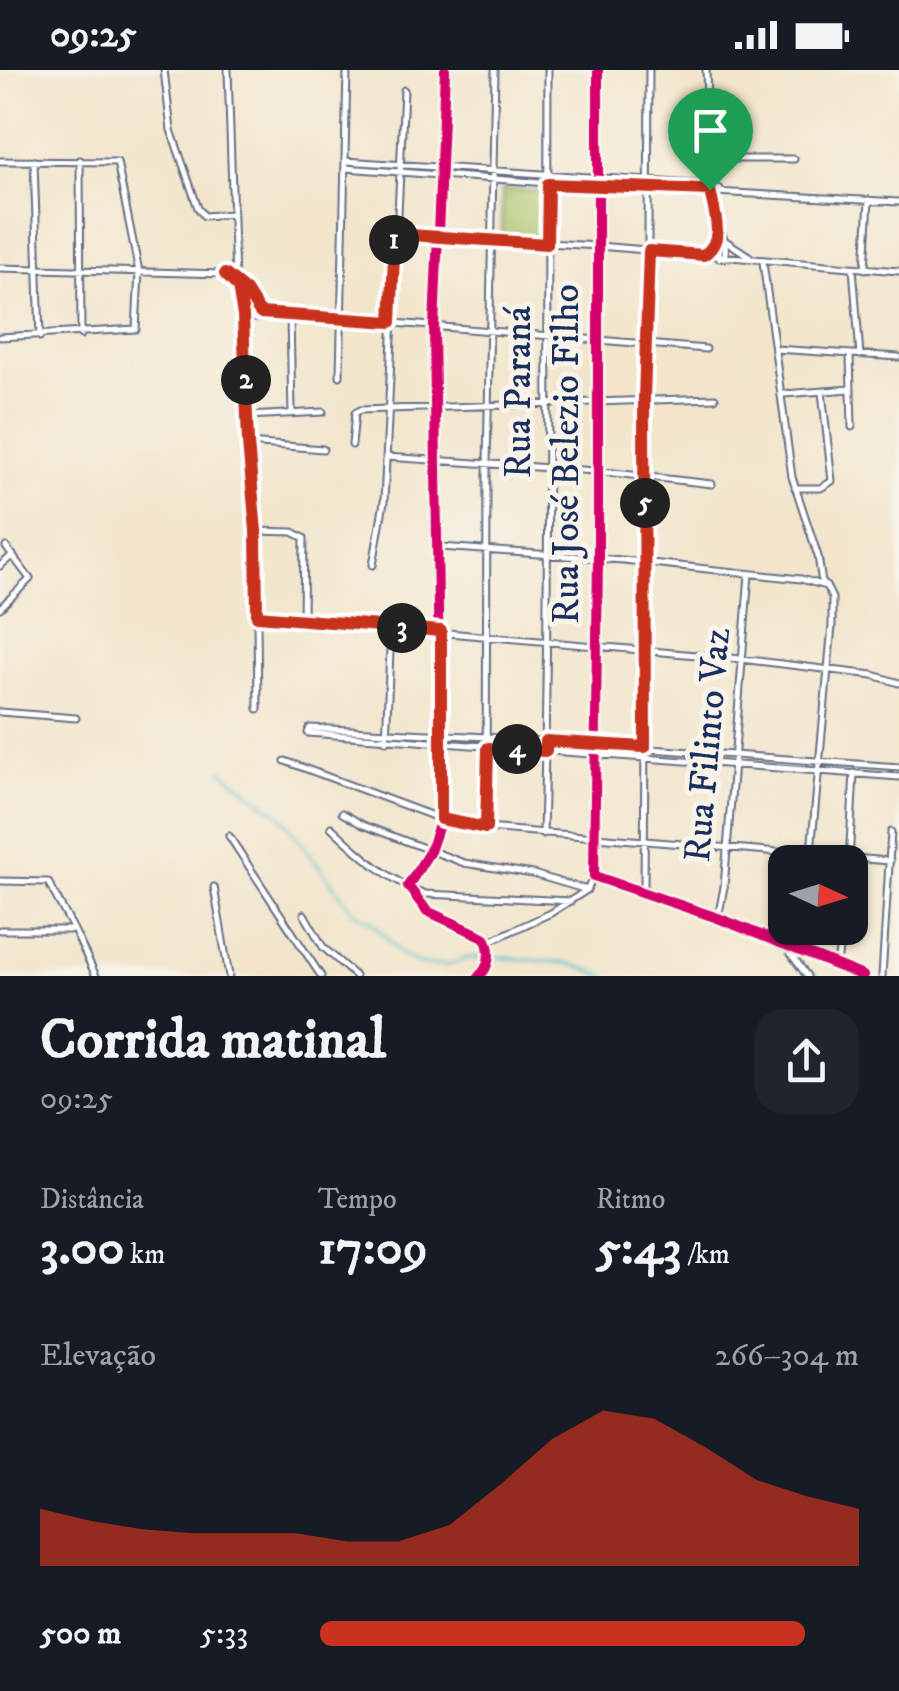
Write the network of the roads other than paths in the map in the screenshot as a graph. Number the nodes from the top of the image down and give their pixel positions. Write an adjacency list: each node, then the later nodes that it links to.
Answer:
1 (164, 70): 27 (street)
2 (228, 70): 27 (street)
3 (347, 70): 16 (street)
4 (445, 70): 18 (street)
5 (495, 70): 19 (street)
6 (548, 70): 21 (street, Rua Paraná)
7 (598, 70): 22 (street, Rua José Belezio Filho)
8 (649, 70): 23 (street)
9 (706, 70): 11 (street)
10 (404, 90): 17 (street)
11 (709, 159): 13 (street); 24 (street)
12 (80, 160): 15 (street); 45 (street); 47 (street)
13 (794, 160)
14 (0, 161): 15 (street)
15 (34, 161): 43 (street)
16 (345, 164): 17 (street); 53 (street)
17 (400, 168): 18 (street); 29 (street)
18 (442, 171): 19 (street); 20 (street); 30 (street)
19 (494, 171): 20 (street); 21 (street)
20 (493, 179): 21 (street); 31 (street)
21 (548, 180): 22 (street); 34 (street, Rua Paraná)
22 (597, 182): 23 (street); 35 (street, Rua José Belezio Filho)
23 (650, 185): 24 (street); 36 (street)
24 (710, 188): 25 (street); 28 (street)
25 (869, 200): 26 (street); 44 (street)
26 (899, 202)
27 (233, 214): 49 (street)
28 (718, 228): 32 (street); 33 (street)
29 (395, 234): 30 (street); 54 (street)
30 (438, 238): 31 (street); 55 (street)
31 (490, 240): 34 (street); 56 (street)
32 (726, 241): 38 (street); 39 (street)
33 (716, 242): 37 (street); 38 (street)
34 (547, 244): 35 (street); 58 (street, Rua Paraná)
35 (598, 246): 36 (street); 61 (street, Rua José Belezio Filho)
36 (649, 251): 37 (street); 62 (street)
37 (704, 255): 38 (street)
38 (721, 258): 39 (street)
39 (752, 258): 40 (street)
40 (764, 262): 42 (street); 64 (street)
41 (0, 268): 43 (street)
42 (852, 268): 44 (street); 65 (street)
43 (38, 269): 45 (street); 59 (street)
44 (865, 269): 46 (street)
45 (82, 271): 47 (street); 57 (street)
46 (899, 271)
47 (139, 272): 48 (street); 57 (street)
48 (225, 274): 49 (street); 50 (street)
49 (235, 281): 51 (street)
50 (242, 314): 51 (street); 81 (street)
51 (272, 316): 52 (street)
52 (290, 316): 53 (street); 80 (street)
53 (342, 318): 54 (street); 68 (street)
54 (391, 322): 55 (street); 78 (street)
55 (434, 327): 56 (street); 77 (street)
56 (490, 330): 58 (street); 76 (street)
57 (81, 335): 59 (street)
58 (547, 335): 61 (street); 75 (street, Rua Paraná)
59 (40, 336): 60 (street)
60 (0, 337)
61 (597, 338): 62 (street); 74 (street, Rua José Belezio Filho)
62 (646, 343): 63 (street); 72 (street)
63 (706, 349)
64 (775, 349): 66 (street); 71 (street)
65 (860, 355): 66 (street); 67 (street)
66 (850, 356): 69 (street)
67 (899, 358)
68 (340, 376)
69 (851, 388): 70 (street); 82 (street)
70 (822, 392): 71 (street); 93 (street)
71 (782, 394): 93 (street)
72 (644, 398): 73 (street); 74 (street); 91 (street)
73 (714, 398)
74 (596, 400): 75 (street); 90 (street, Rua José Belezio Filho)
75 (546, 403): 76 (street); 89 (street, Rua Paraná)
76 (488, 406): 77 (street); 88 (street)
77 (436, 408): 78 (street); 87 (street)
78 (388, 410): 84 (street); 86 (street)
79 (323, 412): 80 (street)
80 (292, 413): 81 (street)
81 (248, 416): 83 (street)
82 (852, 427)
83 (248, 443): 85 (street); 94 (street)
84 (352, 445)
85 (322, 449)
86 (386, 457): 87 (street); 102 (street)
87 (436, 460): 88 (street); 96 (street)
88 (487, 464): 89 (street); 97 (street)
89 (546, 469): 90 (street); 99 (street, Rua Paraná)
90 (596, 471): 91 (street); 100 (street, Rua José Belezio Filho)
91 (645, 478): 92 (street); 101 (street)
92 (712, 484)
93 (795, 488): 105 (street)
94 (256, 531): 107 (street); 108 (street)
95 (6, 547): 98 (street)
96 (440, 547): 97 (street); 110 (street)
97 (486, 549): 99 (street); 111 (street)
98 (12, 555): 103 (street); 106 (street)
99 (549, 555): 100 (street); 112 (street, Rua Paraná)
100 (598, 558): 101 (street); 113 (street, Rua José Belezio Filho)
101 (647, 563): 104 (street); 114 (street)
102 (373, 565)
103 (0, 566)
104 (748, 574): 105 (street); 115 (street, Rua Filinto Vaz)
105 (822, 584): 116 (street)
106 (0, 608)
107 (257, 616): 108 (street); 118 (street)
108 (303, 619): 109 (street)
109 (391, 628): 110 (street); 121 (street)
110 (441, 631): 111 (street); 122 (street)
111 (486, 635): 112 (street); 123 (street)
112 (547, 641): 113 (street); 125 (street, Rua Paraná)
113 (597, 646): 114 (street); 126 (street, Rua José Belezio Filho)
114 (646, 651): 115 (street); 128 (street)
115 (740, 658): 116 (street); 131 (street, Rua Filinto Vaz)
116 (828, 668): 117 (street); 134 (street)
117 (899, 682)
118 (258, 709)
119 (0, 712): 120 (street)
120 (76, 718)
121 (386, 732): 122 (street); 124 (street); 124 (street)
122 (440, 734): 123 (street); 127 (street)
123 (488, 736): 125 (street); 129 (street)
124 (386, 741): 127 (street)
125 (546, 741): 126 (street); 130 (street, Rua Paraná)
126 (597, 744): 128 (street); 132 (street, Rua José Belezio Filho)
127 (440, 745): 129 (street); 142 (street)
128 (645, 747): 131 (street); 133 (street)
129 (488, 748): 130 (street); 144 (street)
130 (546, 751): 132 (street); 146 (street, Rua Paraná)
131 (734, 753): 134 (street); 136 (street, Rua Filinto Vaz)
132 (596, 755): 133 (street); 148 (street, Rua José Belezio Filho)
133 (645, 757): 136 (street); 149 (street)
134 (818, 759): 137 (street); 138 (street)
135 (285, 761): 142 (street)
136 (733, 764): 138 (street); 152 (street, Rua Filinto Vaz)
137 (899, 767)
138 (818, 770): 139 (street); 150 (street)
139 (854, 773): 140 (street); 151 (street)
140 (899, 778)
141 (342, 813): 153 (street)
142 (441, 819): 144 (street); 153 (street)
143 (331, 827): 159 (street)
144 (486, 828): 146 (street)
145 (891, 832): 156 (street)
146 (543, 834): 148 (street)
147 (229, 836): 179 (street)
148 (596, 839): 149 (street); 157 (street, Rua José Belezio Filho)
149 (644, 843): 152 (street); 162 (street)
150 (811, 845)
151 (851, 845)
152 (727, 848): 154 (street); 165 (street, Rua Filinto Vaz)
153 (430, 851): 159 (street); 161 (street)
154 (768, 851)
155 (868, 860): 156 (street)
156 (890, 861): 185 (street)
157 (594, 876): 161 (street); 162 (street)
158 (0, 881): 167 (street)
159 (408, 886): 163 (street); 169 (street)
160 (214, 888): 178 (street)
161 (587, 890): 163 (street)
162 (644, 893): 165 (street)
163 (571, 901): 169 (street)
164 (304, 914): 180 (street)
165 (718, 918): 168 (street)
166 (0, 930): 167 (street)
167 (74, 930): 177 (street)
168 (768, 938)
169 (488, 942): 175 (street)
170 (784, 945): 173 (street); 183 (street)
171 (802, 945): 173 (street)
172 (840, 945): 174 (street)
173 (801, 952): 174 (street)
174 (837, 966): 176 (street)
175 (487, 969): 181 (street); 182 (street)
176 (849, 973): 184 (street)
177 (96, 976)
178 (229, 976)
179 (321, 976)
180 (355, 976)
181 (479, 976)
182 (495, 976)
183 (807, 976)
184 (864, 976)
185 (882, 976)

